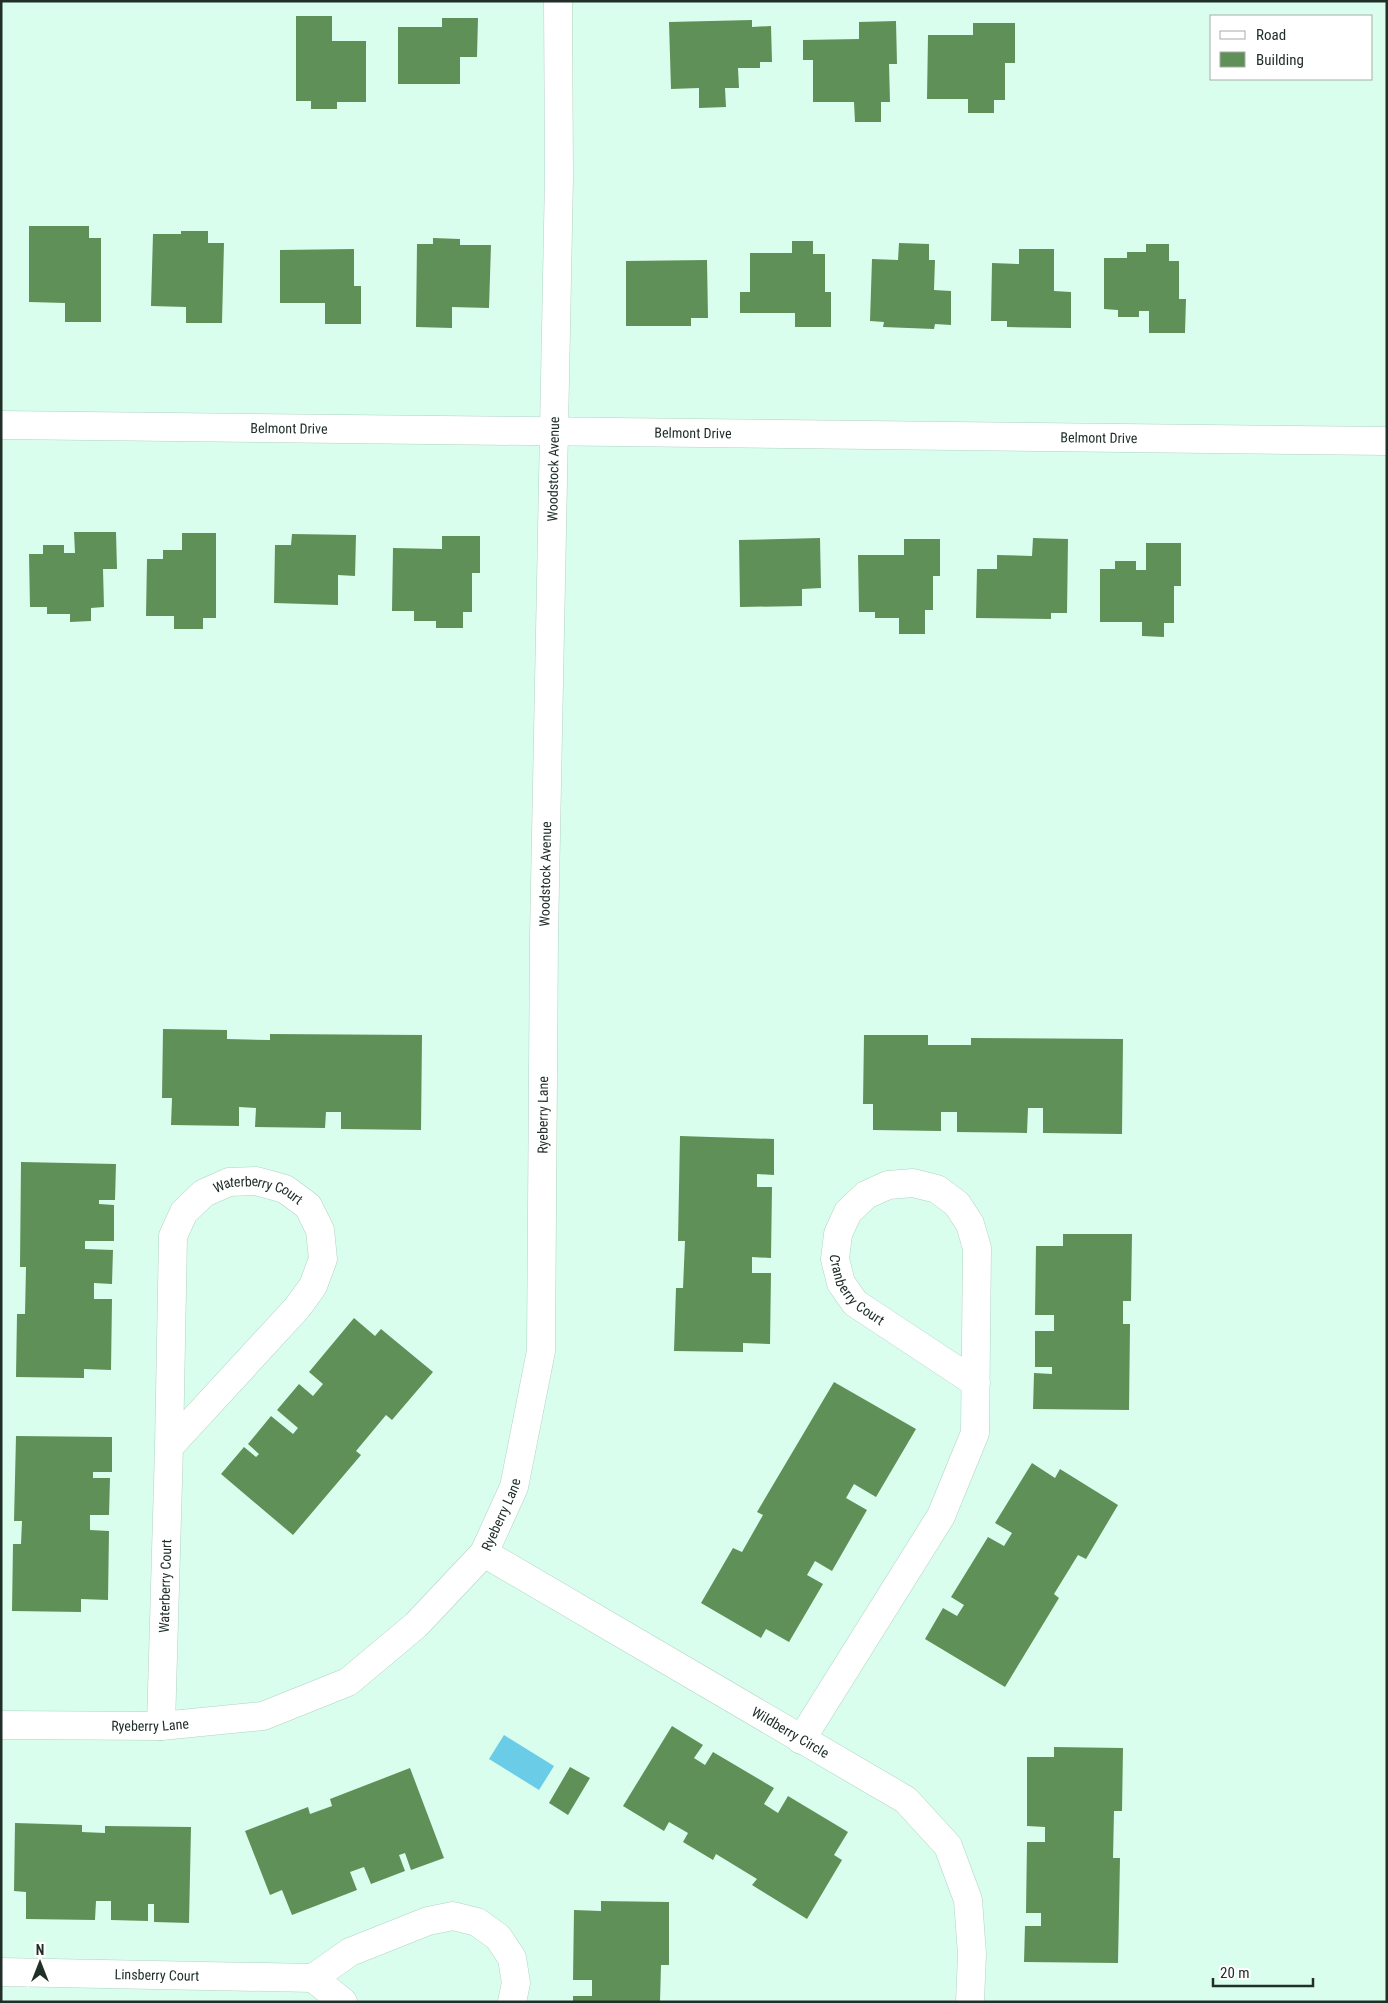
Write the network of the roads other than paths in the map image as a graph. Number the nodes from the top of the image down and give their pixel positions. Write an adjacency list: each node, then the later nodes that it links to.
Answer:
1 (558, 1): 3 (street, Woodstock Avenue)
2 (1, 425): 3 (street, Belmont Drive)
3 (554, 432): 4 (street, Belmont Drive); 5 (street, Woodstock Avenue)
4 (1387, 441)
5 (544, 936): 8 (street, Ryeberry Lane)
6 (976, 1383): 6 (street, Cranberry Court); 11 (street, Cranberry Court)
7 (169, 1447): 7 (street, Waterberry Court); 10 (street, Waterberry Court)
8 (484, 1554): 10 (street, Ryeberry Lane); 11 (street, Wildberry Circle)
9 (1, 1725): 10 (street, Ryeberry Lane)
10 (160, 1726)
11 (801, 1740): 16 (street, Wildberry Circle)
12 (1, 1972): 13 (street, Linsberry Court)
13 (312, 1978): 14 (street); 15 (street)
14 (343, 2002)
15 (512, 2002)
16 (970, 2002)

